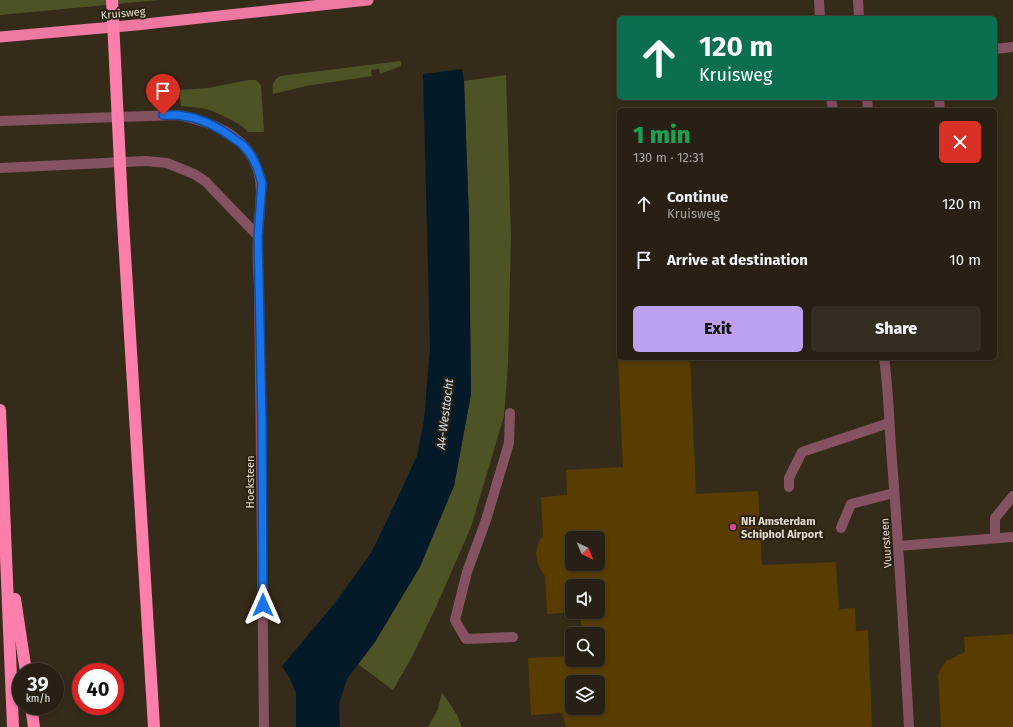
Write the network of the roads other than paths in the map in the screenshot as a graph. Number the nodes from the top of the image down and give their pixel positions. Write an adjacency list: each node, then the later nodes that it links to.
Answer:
1 (112, 0): 30 (highway, bridge)
2 (368, 0): 7 (highway, Kruisweg)
3 (819, 0): 5 (street)
4 (858, 0): 6 (street)
5 (820, 16)
6 (859, 16)
7 (0, 37)
8 (1013, 47): 9 (street)
9 (997, 49)
10 (0, 121): 12 (street, Hoeksteen)
11 (0, 168): 12 (street)
12 (258, 236): 31 (street, Hoeksteen)
13 (884, 360): 16 (street, Vuursteen)
14 (0, 410): 21 (highway)
15 (510, 413): 25 (street)
16 (889, 423): 17 (street); 18 (street, Vuursteen)
17 (789, 487)
18 (894, 493): 20 (street); 24 (street, Vuursteen)
19 (1013, 496): 23 (street)
20 (841, 528)
21 (6, 536): 26 (highway); 28 (highway)
22 (1013, 537): 23 (street)
23 (995, 538): 24 (street)
24 (898, 546): 32 (street, Vuursteen)
25 (514, 637)
26 (25, 663)
27 (32, 715): 29 (highway)
28 (13, 727)
29 (34, 727)
30 (154, 727)
31 (264, 727)
32 (909, 727)

